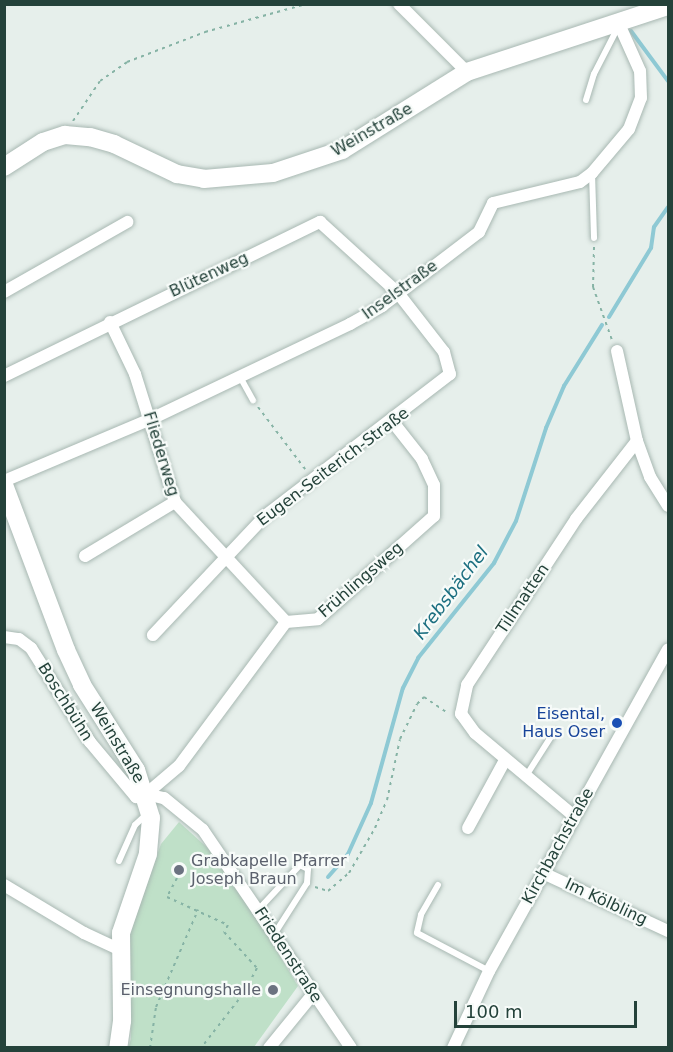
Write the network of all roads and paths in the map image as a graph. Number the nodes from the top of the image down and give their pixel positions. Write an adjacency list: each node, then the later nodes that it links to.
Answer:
1 (306, 4): 7 (path)
2 (399, 4): 5 (street)
3 (669, 6): 4 (main road, Weinstraße)
4 (619, 24): 5 (main road, Weinstraße); 6 (lane); 9 (street, Inselstraße)
5 (467, 72): 7 (main road, Weinstraße)
6 (586, 100)
7 (65, 135): 8 (main road, Weinstraße)
8 (4, 167)
9 (592, 173): 11 (lane); 13 (street, Inselstraße)
10 (127, 222): 12 (street)
11 (594, 238): 15 (path)
12 (4, 292)
13 (398, 293): 14 (street, Blütenweg); 16 (street, Inselstraße); 20 (street, Eugen-Seiterich-Straße)
14 (110, 322): 17 (street, Blütenweg); 19 (street, Fliederweg)
15 (616, 351): 21 (street)
16 (239, 375): 18 (lane); 19 (street, Inselstraße)
17 (4, 376)
18 (253, 400): 22 (path)
19 (151, 419): 23 (street, Inselstraße); 24 (street, Fliederweg)
20 (392, 421): 22 (street, Eugen-Seiterich-Straße); 28 (street, Frühlingsweg)
21 (637, 441): 25 (street); 32 (street, Tillmatten)
22 (312, 479): 27 (street, Eugen-Seiterich-Straße)
23 (4, 483): 36 (main road, Weinstraße)
24 (175, 502): 26 (street); 27 (street, Fliederweg)
25 (669, 506)
26 (85, 556)
27 (225, 556): 28 (street, Fliederweg); 29 (street, Eugen-Seiterich-Straße)
28 (286, 622): 36 (street)
29 (153, 635)
30 (4, 637): 36 (street, Boschbühn)
31 (669, 649): 38 (street, Kirchbachstraße)
32 (462, 714): 34 (street); 43 (path)
33 (554, 732): 35 (lane)
34 (505, 760): 35 (street); 39 (street)
35 (525, 777): 38 (street)
36 (146, 794): 37 (main road, Weinstraße); 47 (street, Friedenstraße)
37 (150, 812): 40 (lane); 50 (main road, Weinstraße)
38 (574, 816): 41 (street, Kirchbachstraße)
39 (468, 828)
40 (118, 861)
41 (543, 873): 48 (street, Im Kölbling); 51 (street, Kirchbachstraße)
42 (177, 878): 46 (path)
43 (307, 882): 47 (lane); 49 (lane)
44 (4, 885): 50 (street)
45 (438, 885): 51 (lane)
46 (198, 910): 54 (path); 55 (path)
47 (258, 910): 49 (street, Friedenstraße)
48 (669, 931)
49 (275, 933): 52 (street, Friedenstraße)
50 (120, 950): 53 (main road, Weinstraße)
51 (489, 970): 58 (street, Kirchbachstraße)
52 (313, 994): 56 (street); 57 (street, Friedenstraße)
53 (118, 1047)
54 (150, 1047)
55 (201, 1047)
56 (269, 1047)
57 (351, 1047)
58 (453, 1047)

